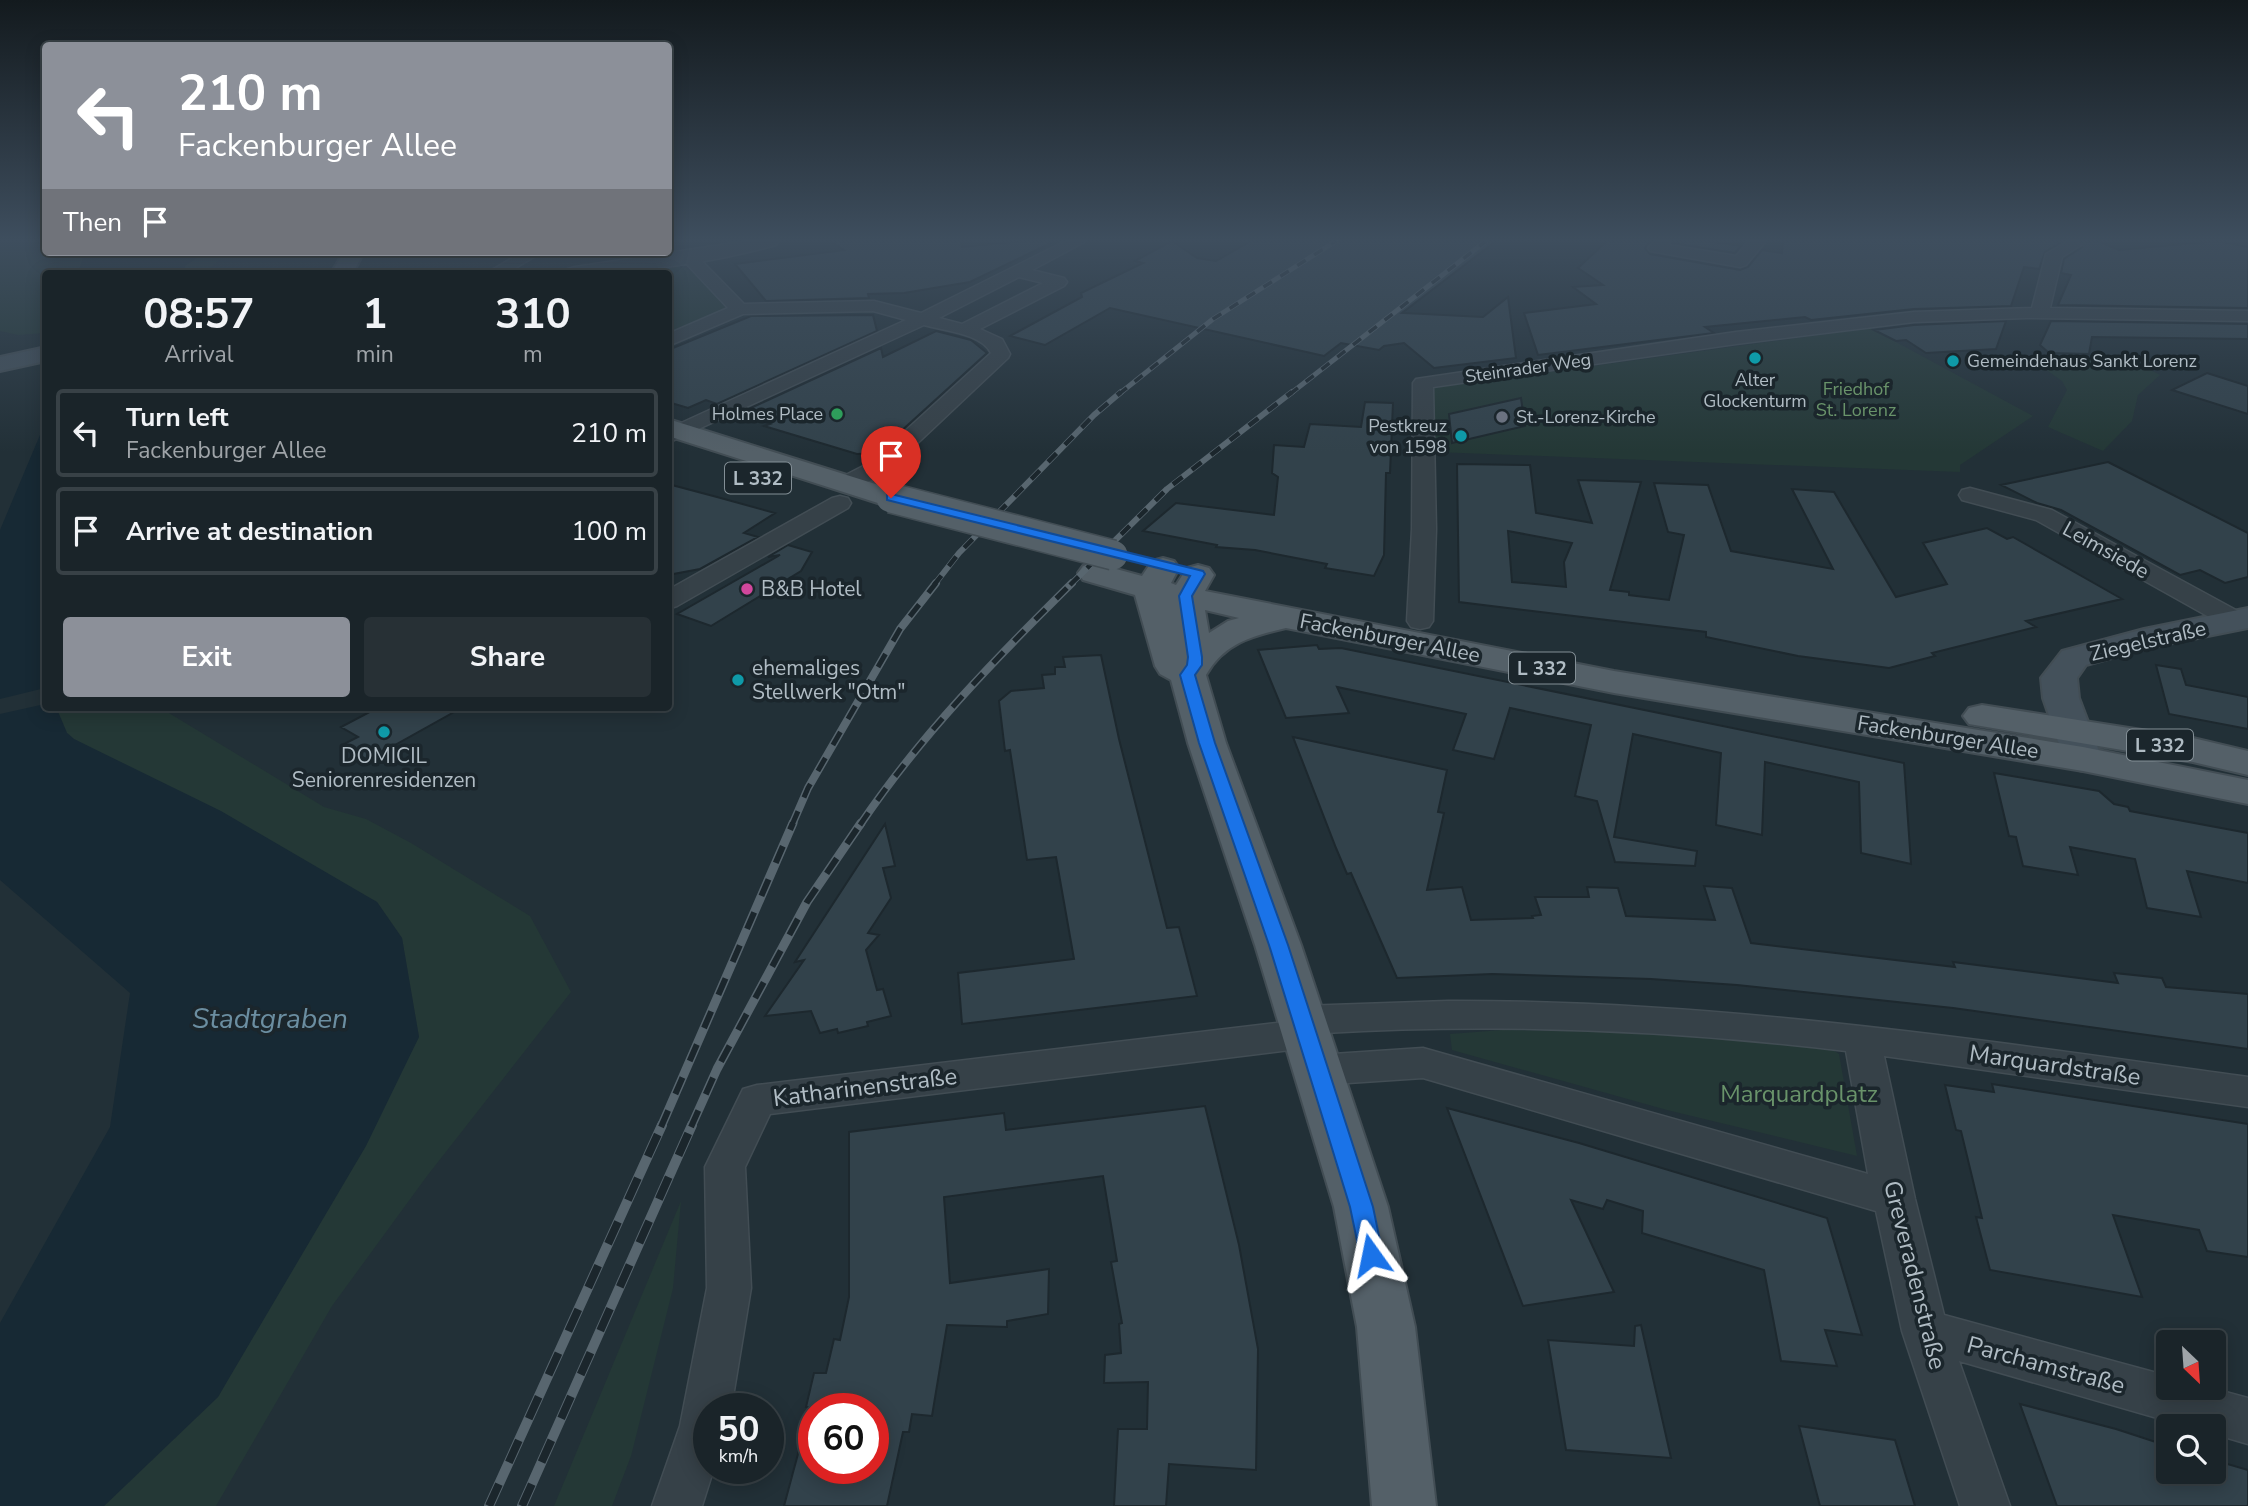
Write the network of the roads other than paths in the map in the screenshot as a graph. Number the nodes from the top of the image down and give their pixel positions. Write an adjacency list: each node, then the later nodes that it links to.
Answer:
1 (736, 311): 9 (street)
2 (896, 311): 7 (street)
3 (937, 311): 7 (street)
4 (1001, 311): 8 (street)
5 (2040, 313): 6 (street, Steinrader Weg); 22 (street, Steinrader Weg)
6 (2248, 316)
7 (924, 318): 8 (street); 14 (street)
8 (965, 330): 15 (street)
9 (672, 339)
10 (42, 347): 11 (main road)
11 (0, 352)
12 (42, 355): 13 (main road)
13 (0, 364)
14 (672, 437): 15 (main road, Fackenburger Allee / L 332)
15 (843, 494): 17 (main road, Fackenburger Allee / L 332); 19 (street)
16 (1970, 495): 21 (street, Leimsiede)
17 (1157, 578): 18 (main road, Fackenburger Allee / L 332); 23 (main road)
18 (1192, 585): 20 (main road, Fackenburger Allee / L 332); 22 (main road, Fackenburger Allee / L 332); 23 (main road)
19 (672, 599)
20 (1287, 618): 23 (main road); 24 (main road, Fackenburger Allee / L 332)
21 (2242, 619): 24 (main road, Ziegelstraße)
22 (1420, 621): 24 (main road, Fackenburger Allee / L 332)
23 (1191, 666): 29 (main road)
24 (2077, 745): 25 (main road, Fackenburger Allee / L 332); 26 (main road, Fackenburger Allee / L 332)
25 (2248, 763)
26 (2248, 792)
27 (1411, 1016): 28 (street); 29 (street); 30 (street)
28 (1862, 1039): 31 (street, Marquardstraße); 32 (street, Greveradenstraße)
29 (1309, 1041): 30 (street); 35 (street, Katharinenstraße); 36 (main road)
30 (1423, 1063): 32 (street)
31 (2248, 1091)
32 (1894, 1199): 33 (street, Greveradenstraße)
33 (1925, 1331): 34 (street, Parchamstraße); 37 (street, Greveradenstraße)
34 (2248, 1421)
35 (677, 1506)
36 (1404, 1506)
37 (1985, 1506)

